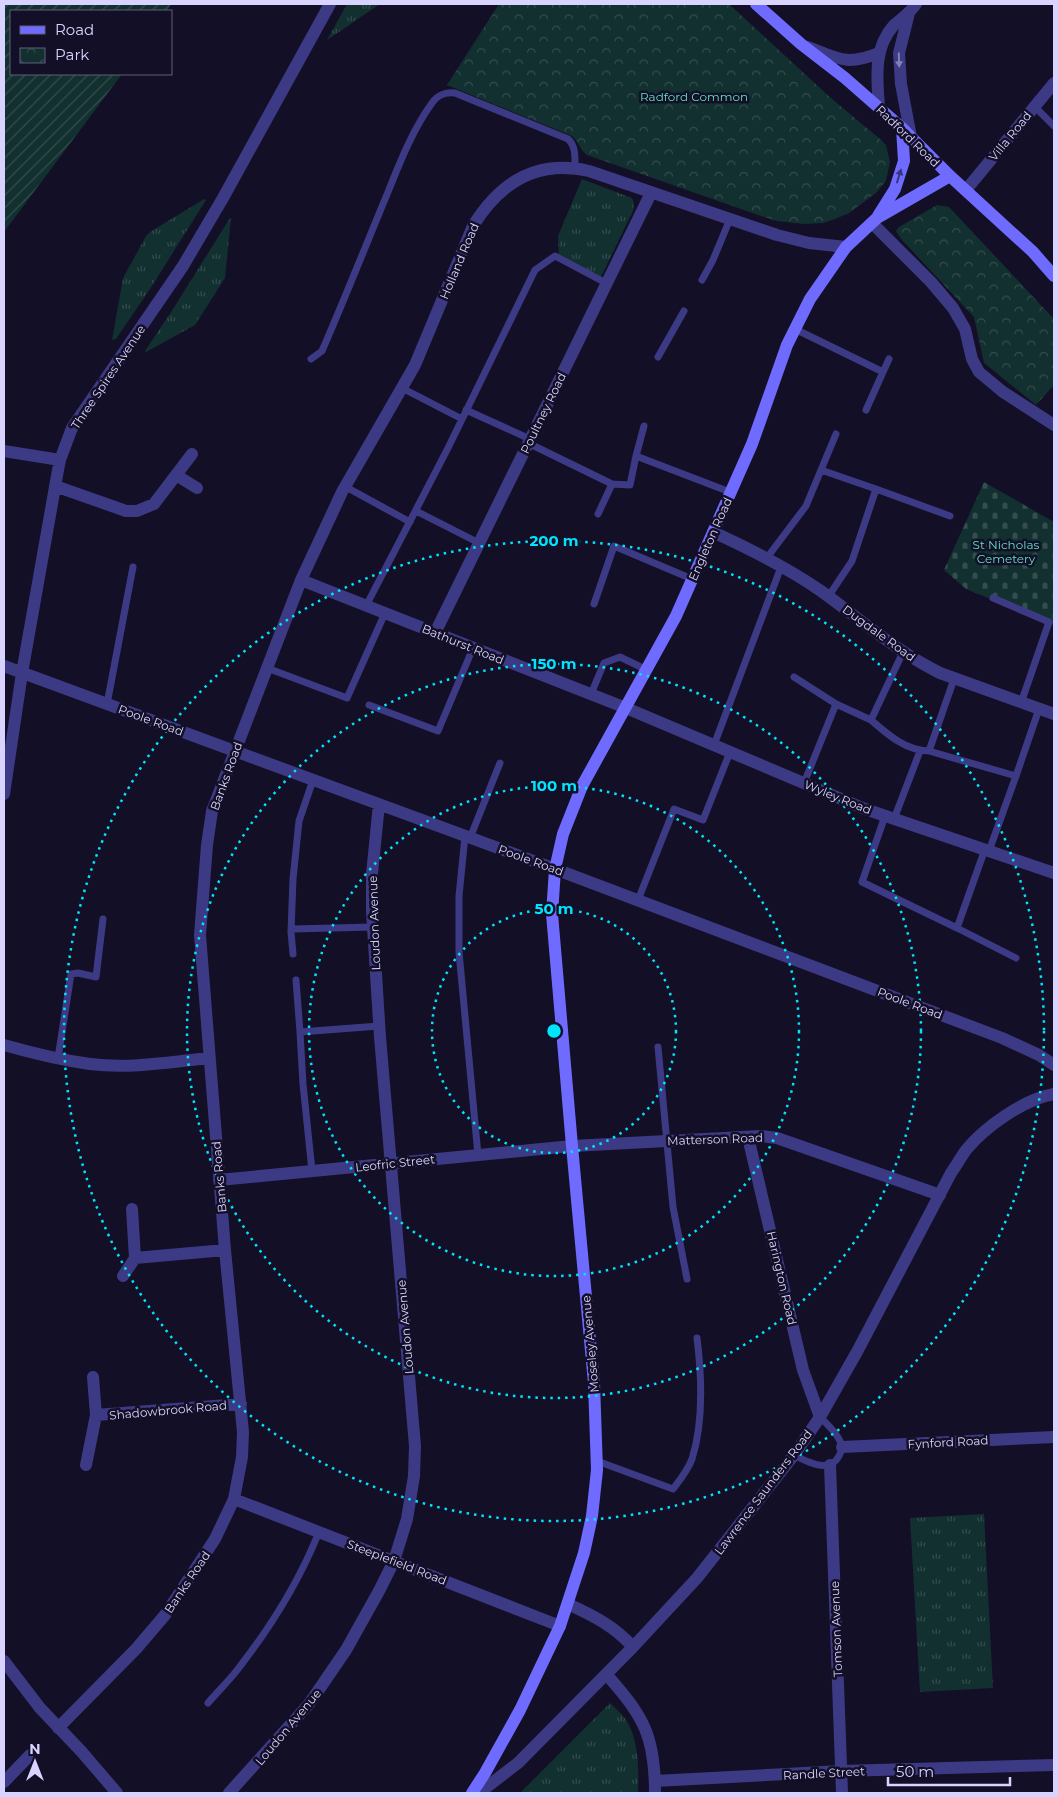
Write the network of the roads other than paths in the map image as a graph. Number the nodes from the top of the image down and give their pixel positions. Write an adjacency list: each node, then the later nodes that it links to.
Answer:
1 (330, 4): 38 (street, Three Spires Avenue)
2 (756, 4): 4 (main road, Radford Road)
3 (913, 8): 5 (street); 10 (street, one-way to 10)
4 (802, 44): 5 (street); 8 (main road, Radford Road)
5 (879, 54): 8 (street)
6 (1054, 83): 7 (street, Villa Road)
7 (1034, 106): 9 (lane); 13 (street, Villa Road)
8 (879, 107): 10 (main road, Radford Road)
9 (1054, 126)
10 (907, 133): 12 (main road, Radford Road); 16 (main road, Engleton Road, one-way to 10)
11 (575, 168): 14 (street, Holland Road); 25 (lane); 27 (street, Holland Road)
12 (950, 176): 13 (main road, Radford Road); 16 (main road, Engleton Road)
13 (966, 190): 18 (main road, Radford Road)
14 (651, 192): 15 (street, Holland Road); 20 (street, Poultney Road)
15 (730, 220): 17 (street, Holland Road); 19 (lane)
16 (874, 221): 17 (main road, Engleton Road); 31 (street)
17 (846, 247): 22 (main road, Engleton Road)
18 (1054, 276)
19 (702, 280)
20 (606, 283): 28 (lane); 34 (street, Poultney Road)
21 (684, 311): 23 (lane)
22 (795, 329): 26 (lane); 46 (main road, Engleton Road)
23 (658, 358)
24 (889, 358): 26 (lane)
25 (311, 359)
26 (883, 372): 29 (lane)
27 (402, 388): 30 (lane); 43 (street, Holland Road)
28 (466, 410): 30 (lane); 34 (lane)
29 (866, 410)
30 (462, 419): 47 (lane)
31 (1054, 425)
32 (644, 426): 37 (lane)
33 (836, 434): 39 (lane)
34 (529, 441): 41 (lane); 52 (street, Poultney Road)
35 (4, 451): 38 (street)
36 (192, 454): 40 (street)
37 (636, 456): 41 (lane); 46 (lane)
38 (60, 460): 42 (street, Three Spires Avenue)
39 (821, 470): 45 (lane); 53 (lane)
40 (176, 475): 42 (street); 44 (street)
41 (612, 484): 48 (lane)
42 (56, 486): 70 (street, Three Spires Avenue)
43 (346, 487): 50 (lane); 57 (street, Holland Road)
44 (197, 488)
45 (876, 489): 49 (lane); 58 (lane)
46 (730, 492): 51 (main road, Engleton Road)
47 (416, 511): 50 (lane); 52 (lane)
48 (598, 514)
49 (950, 516)
50 (410, 522): 61 (lane)
51 (714, 532): 53 (street, Dugdale Road); 56 (main road, Engleton Road)
52 (479, 543): 64 (street, Poultney Road)
53 (766, 560): 55 (street, Dugdale Road)
54 (133, 567): 75 (lane)
55 (781, 567): 58 (street, Dugdale Road); 82 (lane)
56 (692, 579): 60 (lane); 69 (main road, Engleton Road)
57 (301, 580): 61 (street, Bathurst Road); 68 (street, Banks Road)
58 (828, 596): 66 (street, Dugdale Road)
59 (994, 598): 63 (lane)
60 (594, 604)
61 (366, 606): 62 (street, Bathurst Road)
62 (385, 613): 64 (street, Bathurst Road); 68 (lane)
63 (1052, 624): 74 (lane)
64 (435, 633): 65 (street, Bathurst Road)
65 (473, 648): 73 (street, Bathurst Road); 77 (lane)
66 (903, 652): 72 (street, Dugdale Road); 81 (lane)
67 (4, 666): 70 (street, Poole Road)
68 (267, 668): 84 (street, Banks Road)
69 (647, 670): 73 (lane); 78 (main road, Engleton Road)
70 (22, 673): 75 (street, Poole Road); 91 (street, Three Spires Avenue)
71 (794, 678): 76 (lane)
72 (954, 679): 74 (street, Dugdale Road); 83 (lane)
73 (591, 694): 78 (street, Bathurst Road)
74 (1022, 703): 79 (street, Dugdale Road)
75 (107, 704): 84 (street, Poole Road)
76 (836, 704): 81 (lane); 90 (lane)
77 (369, 705)
78 (626, 708): 82 (street, Wyley Road); 96 (main road, Engleton Road)
79 (1039, 709): 80 (street, Dugdale Road); 88 (lane)
80 (1054, 714)
81 (871, 720): 85 (lane)
82 (714, 745): 86 (street, Wyley Road)
83 (929, 750): 85 (lane); 88 (lane)
84 (235, 751): 89 (street, Poole Road); 111 (street, Banks Road)
85 (920, 751): 93 (lane)
86 (730, 752): 90 (street, Wyley Road); 98 (lane)
87 (500, 762): 94 (lane)
88 (1016, 776): 95 (lane)
89 (313, 780): 92 (street, Poole Road); 102 (lane)
90 (804, 783): 93 (street, Wyley Road)
91 (4, 794)
92 (379, 804): 94 (street, Poole Road); 100 (street, Loudon Avenue)
93 (890, 818): 95 (street, Wyley Road); 101 (lane)
94 (468, 837): 96 (street, Poole Road); 117 (lane)
95 (988, 850): 97 (street, Wyley Road); 101 (lane)
96 (555, 869): 98 (street, Poole Road); 116 (main road, Moseley Avenue)
97 (1054, 872)
98 (638, 900): 112 (street, Poole Road)
99 (103, 919): 110 (lane)
100 (373, 927): 102 (lane); 106 (street, Loudon Avenue)
101 (957, 928): 104 (lane)
102 (292, 929): 103 (lane)
103 (293, 954)
104 (1016, 958)
105 (296, 980): 107 (lane)
106 (380, 1026): 107 (lane); 118 (street, Loudon Avenue)
107 (300, 1032): 119 (lane)
108 (4, 1045): 110 (street)
109 (658, 1047): 115 (lane)
110 (58, 1058): 111 (street)
111 (209, 1058): 120 (street, Banks Road)
112 (1054, 1065)
113 (1054, 1094): 121 (street, Lawrence Saunders Road)
114 (748, 1136): 115 (street, Matterson Road); 121 (street, Matterson Road); 131 (street, Harington Road)
115 (666, 1141): 116 (street, Matterson Road); 126 (lane)
116 (572, 1146): 117 (street, Leofric Street); 135 (main road, Moseley Avenue)
117 (478, 1154): 118 (street, Leofric Street)
118 (391, 1163): 119 (street, Leofric Street); 140 (street, Loudon Avenue)
119 (312, 1171): 120 (street, Leofric Street)
120 (219, 1180): 123 (street, Banks Road)
121 (940, 1195): 131 (street, Lawrence Saunders Road)
122 (132, 1208): 124 (street)
123 (225, 1250): 124 (street); 129 (street, Banks Road)
124 (135, 1258): 125 (street)
125 (123, 1276)
126 (687, 1279)
127 (697, 1338): 135 (lane)
128 (93, 1377): 130 (street, Shadowbrook Road)
129 (241, 1404): 130 (street, Shadowbrook Road); 138 (street, Banks Road)
130 (96, 1416): 136 (street, Shadowbrook Road)
131 (820, 1417): 133 (lane); 134 (street, Lawrence Saunders Road)
132 (1054, 1437): 133 (street, Fynford Road)
133 (842, 1447): 137 (lane)
134 (794, 1455): 137 (lane); 143 (street, Lawrence Saunders Road)
135 (597, 1461): 141 (main road, Moseley Avenue)
136 (86, 1465)
137 (830, 1465): 150 (street, Tomson Avenue)
138 (234, 1499): 139 (street, Steeplefield Road); 147 (street, Banks Road)
139 (320, 1532): 140 (street, Steeplefield Road); 146 (lane)
140 (394, 1561): 142 (street, Steeplefield Road); 154 (street, Loudon Avenue)
141 (568, 1604): 142 (main road, Moseley Avenue); 143 (street)
142 (560, 1626): 155 (main road, Moseley Avenue)
143 (634, 1647): 145 (street, Lawrence Saunders Road)
144 (4, 1661): 147 (street)
145 (607, 1675): 152 (street); 156 (street, Lawrence Saunders Road)
146 (208, 1703)
147 (58, 1728): 153 (street)
148 (30, 1755): 151 (street)
149 (1054, 1765): 150 (street, Randle Street)
150 (842, 1772): 152 (street, Randle Street); 157 (street, Tomson Avenue)
151 (4, 1782)
152 (655, 1787)
153 (117, 1793)
154 (229, 1793)
155 (472, 1793)
156 (479, 1793)
157 (842, 1793)

